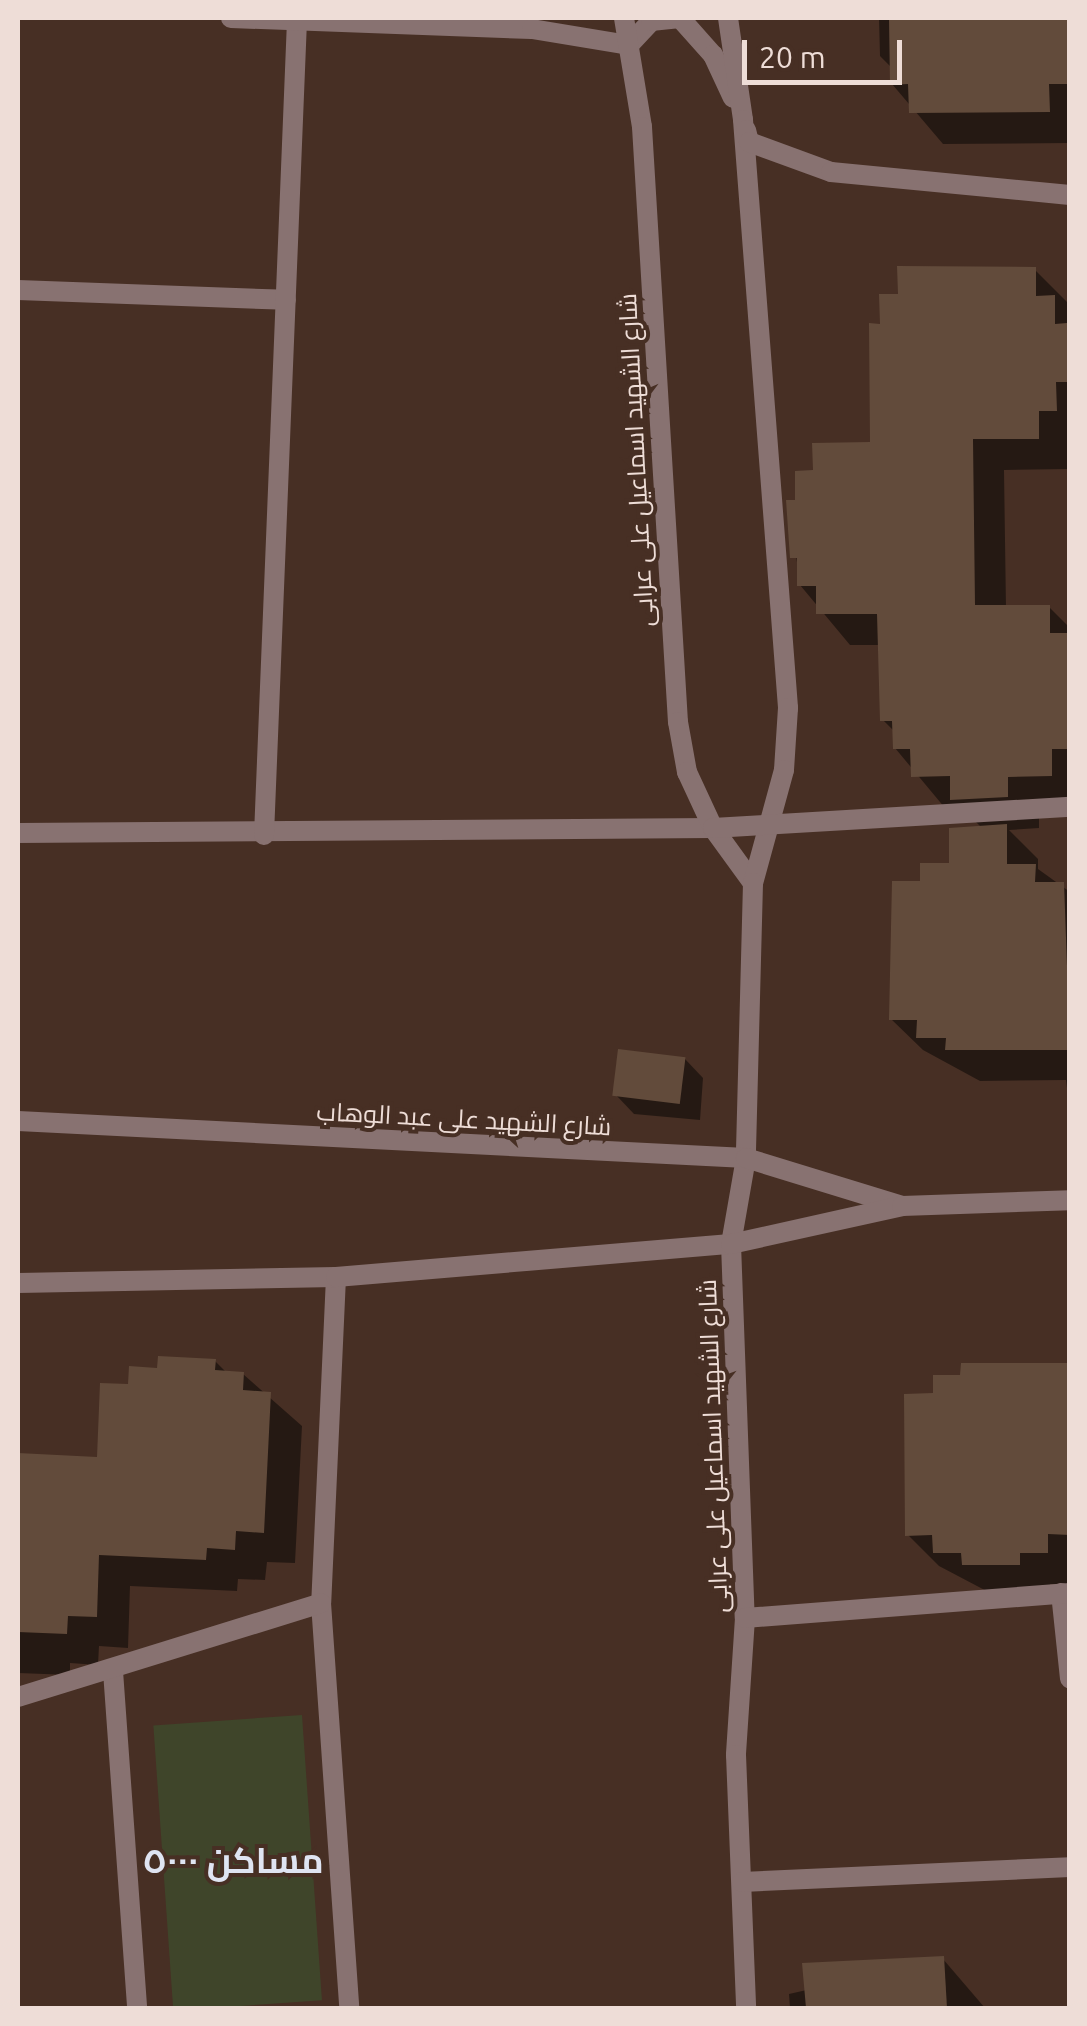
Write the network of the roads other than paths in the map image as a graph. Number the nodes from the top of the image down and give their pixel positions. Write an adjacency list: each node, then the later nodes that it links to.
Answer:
1 (231, 18): 4 (street)
2 (624, 18): 5 (street, شارع الشهيد اسماعيل على عرابى)
3 (728, 18): 6 (street, شارع الشهيد اسماعيل على عرابى)
4 (298, 20): 5 (street); 9 (street)
5 (629, 44): 6 (street); 12 (street, شارع الشهيد اسماعيل على عرابى)
6 (743, 120): 7 (street); 11 (street, شارع الشهيد اسماعيل على عرابى)
7 (1070, 195)
8 (18, 290): 9 (street)
9 (286, 300): 14 (street)
10 (1070, 807): 11 (street)
11 (772, 823): 12 (street); 15 (street, شارع الشهيد اسماعيل على عرابى)
12 (713, 828): 14 (street); 15 (street, شارع الشهيد اسماعيل على عرابى)
13 (18, 832): 14 (street)
14 (264, 835)
15 (753, 882): 17 (street, شارع الشهيد اسماعيل على عرابى)
16 (18, 1122): 17 (street, شارع الشهيد على عبد الوهاب)
17 (746, 1158): 19 (street, شارع الشهيد على عبد الوهاب); 20 (street, شارع الشهيد اسماعيل على عرابى)
18 (1070, 1200): 19 (street, شارع الشهيد على عبد الوهاب)
19 (902, 1206): 20 (street, شارع الشهيد على عبد الوهاب)
20 (731, 1244): 21 (street, شارع الشهيد على عبد الوهاب); 25 (street, شارع الشهيد اسماعيل على عرابى)
21 (336, 1278): 22 (street, شارع الشهيد على عبد الوهاب); 24 (street)
22 (18, 1284)
23 (1066, 1593): 25 (street); 27 (street)
24 (320, 1602): 26 (street); 32 (street)
25 (745, 1618): 30 (street, شارع الشهيد اسماعيل على عرابى)
26 (114, 1671): 28 (street); 31 (street)
27 (1070, 1680)
28 (18, 1697)
29 (1070, 1867): 30 (street)
30 (742, 1882): 33 (street, شارع الشهيد اسماعيل على عرابى)
31 (138, 2008)
32 (348, 2008)
33 (746, 2008)

